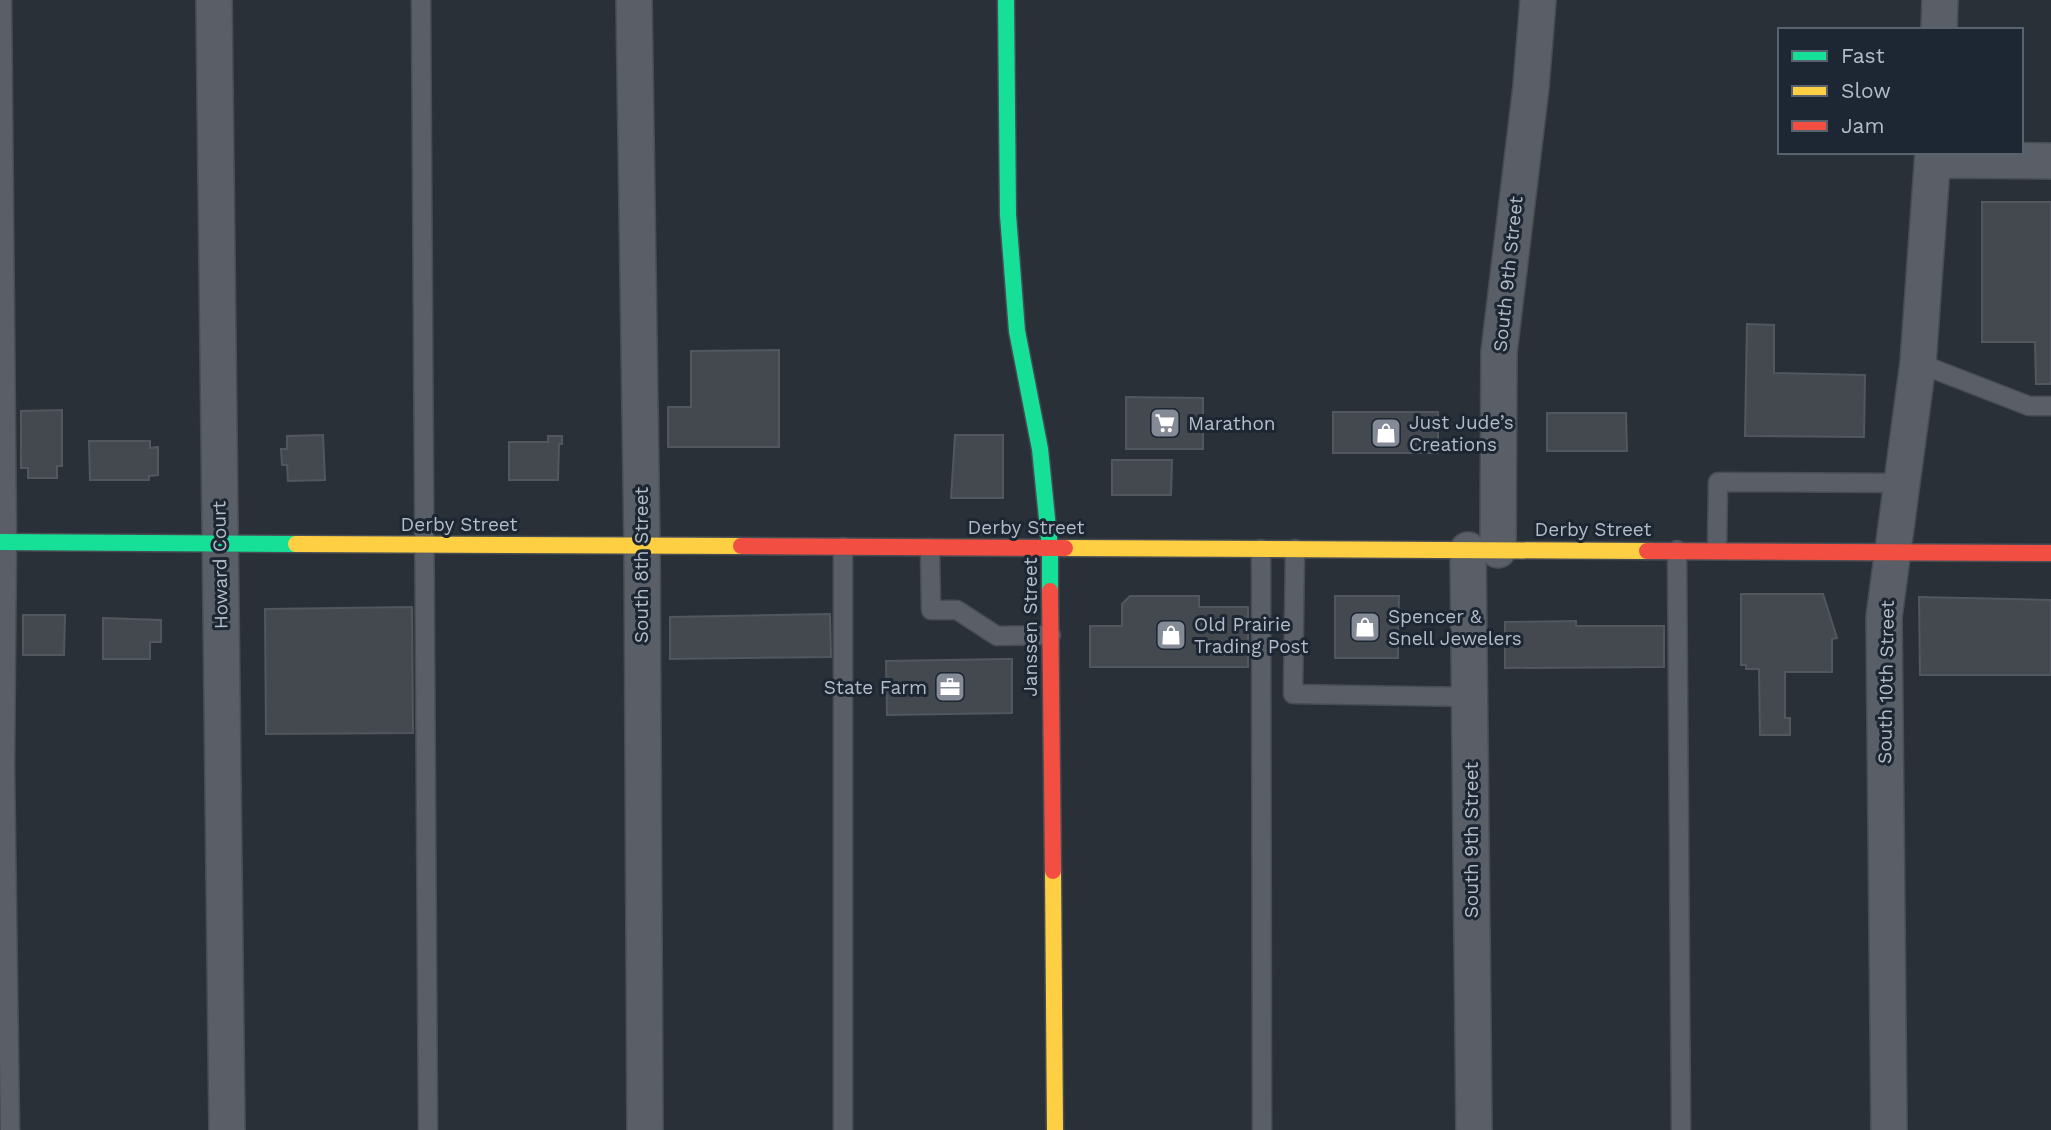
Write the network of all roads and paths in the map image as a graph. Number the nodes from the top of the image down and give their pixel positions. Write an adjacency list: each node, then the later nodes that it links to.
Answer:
1 (2, 0): 14 (lane)
2 (214, 0): 15 (street, Howard Court)
3 (421, 0): 16 (lane)
4 (634, 0): 17 (street, South 8th Street)
5 (1006, 0): 20 (main road, Janssen Street)
6 (1538, 0): 23 (street, South 9th Street)
7 (1940, 0): 8 (street)
8 (1939, 28)
9 (1933, 156): 10 (street); 11 (street, South 10th Street)
10 (2051, 161)
11 (1918, 363): 12 (lane); 13 (street, South 10th Street)
12 (2051, 406)
13 (1904, 483): 25 (lane); 26 (street, South 10th Street)
14 (3, 542): 15 (main road, Derby Street); 30 (lane)
15 (220, 545): 16 (main road, Derby Street); 31 (street, Howard Court)
16 (423, 545): 17 (main road, Derby Street); 32 (lane)
17 (642, 546): 18 (main road, Derby Street); 33 (street, South 8th Street)
18 (843, 547): 19 (main road, Derby Street); 34 (lane)
19 (930, 548): 20 (main road, Derby Street); 28 (lane)
20 (1050, 548): 21 (main road, Derby Street); 28 (main road, Janssen Street)
21 (1261, 549): 22 (main road, Derby Street); 36 (lane)
22 (1295, 549): 23 (main road, Derby Street); 29 (lane)
23 (1483, 550): 24 (main road, Derby Street); 29 (street, South 9th Street)
24 (1677, 550): 25 (main road, Derby Street); 38 (lane)
25 (1717, 550): 26 (main road, Derby Street)
26 (1893, 552): 27 (main road, Derby Street); 39 (street, South 10th Street)
27 (2051, 553)
28 (1051, 635): 35 (main road, Janssen Street)
29 (1470, 697): 37 (street, South 9th Street)
30 (10, 1130)
31 (227, 1130)
32 (428, 1130)
33 (645, 1130)
34 (843, 1130)
35 (1055, 1130)
36 (1262, 1130)
37 (1474, 1130)
38 (1681, 1130)
39 (1889, 1130)

